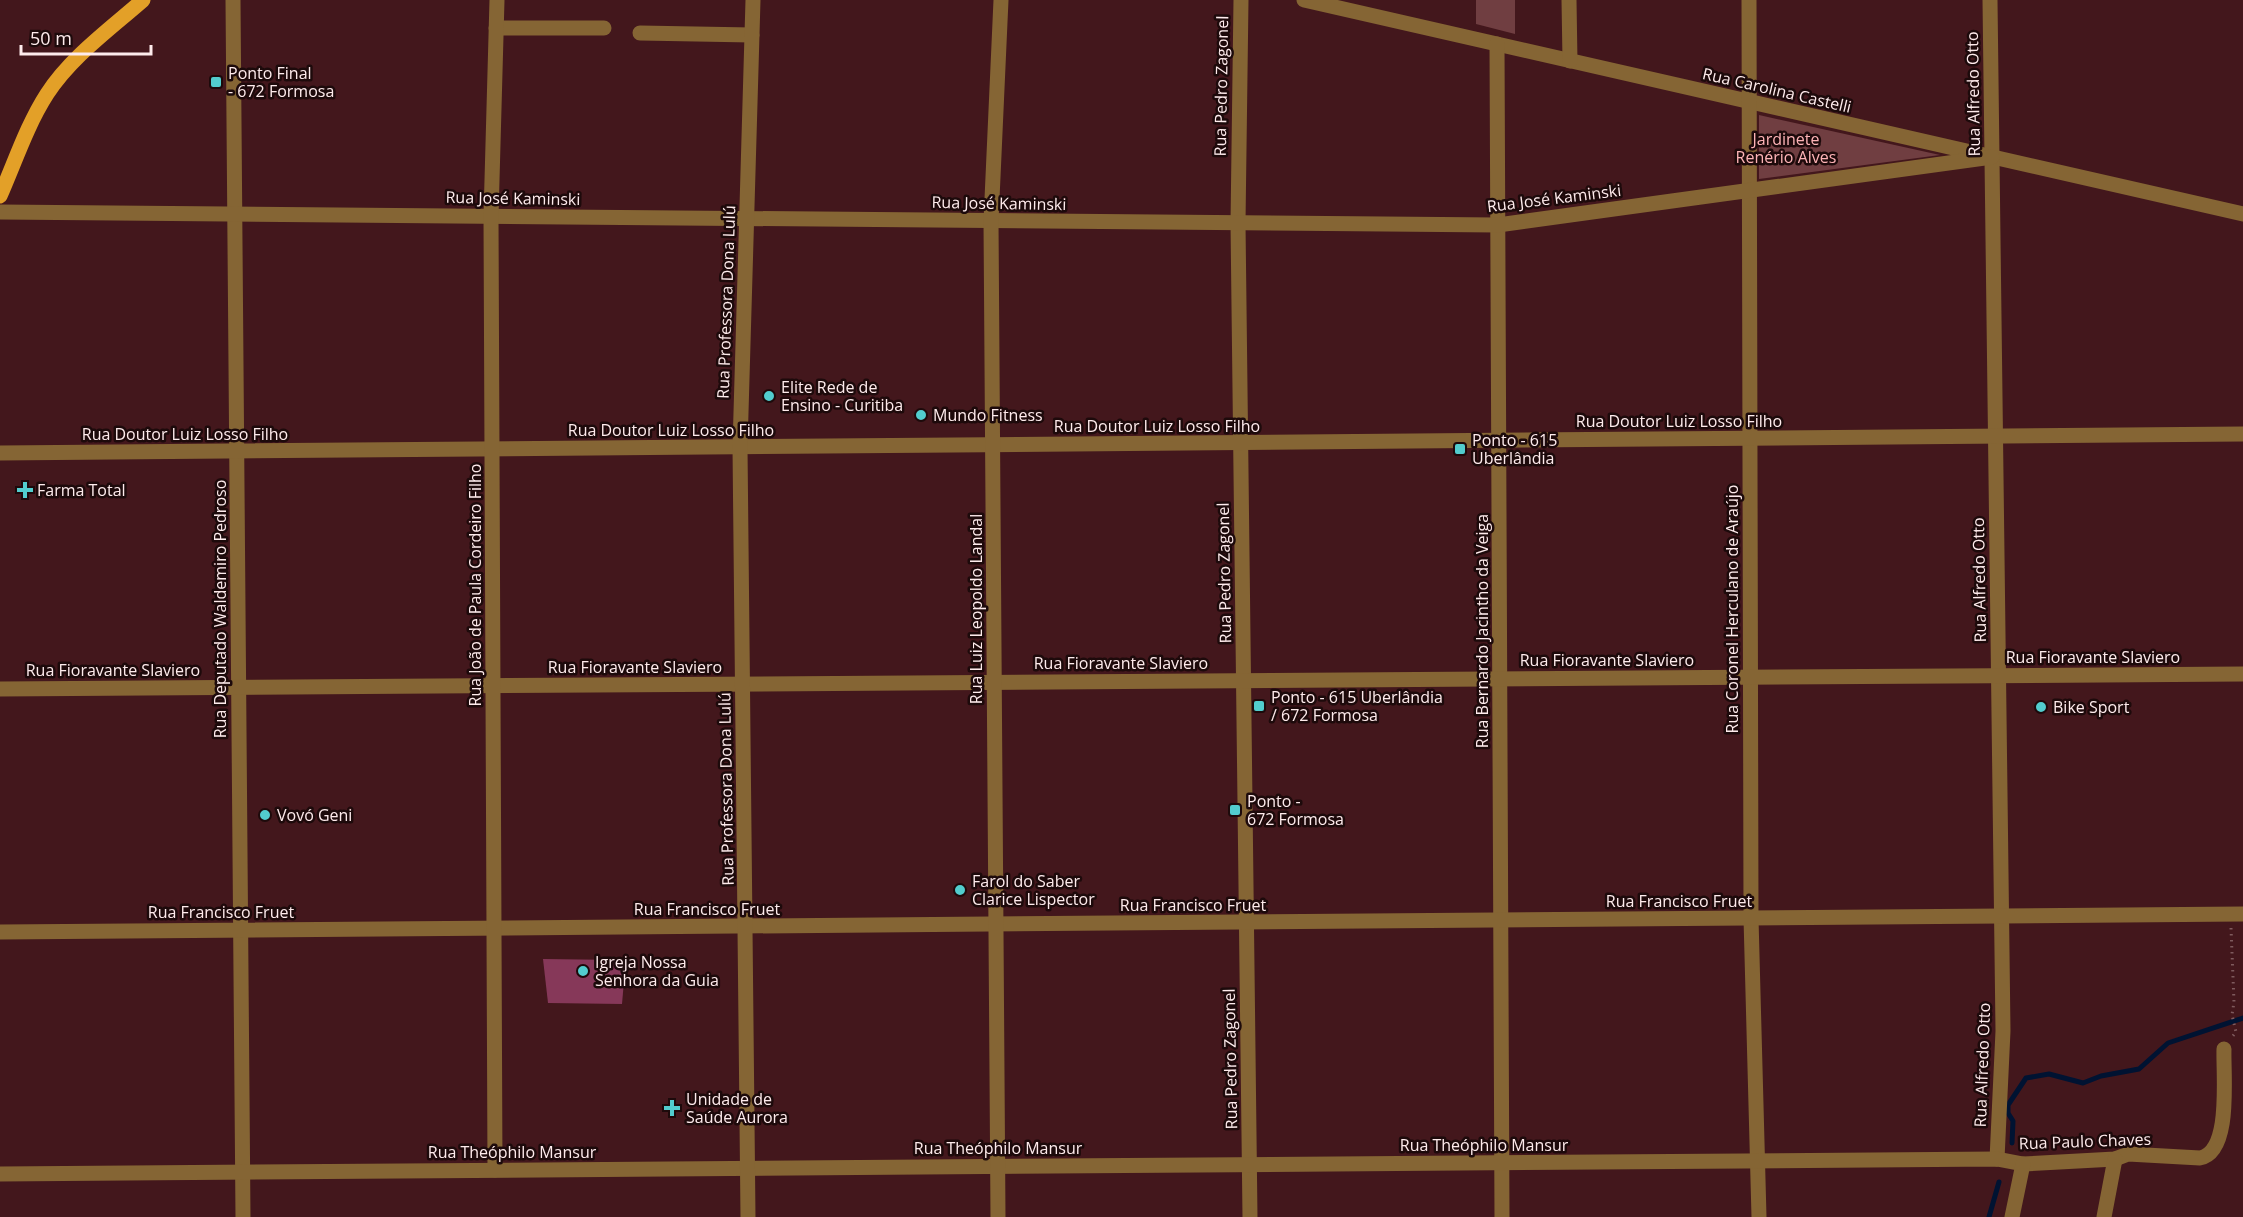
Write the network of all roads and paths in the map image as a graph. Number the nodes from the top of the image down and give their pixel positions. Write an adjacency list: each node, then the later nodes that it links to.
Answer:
1 (143, 0): 20 (main road)
2 (233, 0): 22 (street, Rua Deputado Waldemiro Pedroso)
3 (497, 0): 11 (street, Rua João de Paula Cordeiro Filho)
4 (753, 0): 14 (street, Rua Professora Dona Lulú)
5 (1001, 0): 26 (street, Rua Luiz Leopoldo Landal)
6 (1241, 0): 27 (street, Rua Pedro Zagonel)
7 (1304, 0): 15 (street, Rua Carolina Castelli)
8 (1569, 0): 16 (street)
9 (1749, 0): 17 (street, Rua Coronel Herculano de Araújo)
10 (1990, 0): 18 (street, Rua Alfredo Otto)
11 (496, 28): 12 (street); 24 (street, Rua João de Paula Cordeiro Filho)
12 (604, 28)
13 (640, 33): 14 (street)
14 (752, 35): 25 (street, Rua Professora Dona Lulú)
15 (1497, 44): 16 (street, Rua Carolina Castelli); 28 (street, Rua Bernardo Jacintho da Veiga)
16 (1570, 61): 17 (street, Rua Carolina Castelli)
17 (1749, 102): 18 (street, Rua Carolina Castelli); 19 (street, Rua Coronel Herculano de Araújo)
18 (1992, 157): 19 (street, Rua José Kaminski); 23 (street, Rua Carolina Castelli); 30 (street, Rua Alfredo Otto)
19 (1750, 190): 28 (street, Rua José Kaminski); 31 (street, Rua Coronel Herculano de Araújo)
20 (0, 196)
21 (0, 212): 22 (street, Rua José Kaminski)
22 (235, 214): 24 (street, Rua José Kaminski); 37 (street, Rua Deputado Waldemiro Pedroso)
23 (2243, 214)
24 (491, 216): 25 (street, Rua José Kaminski); 36 (street, Rua João de Paula Cordeiro Filho)
25 (747, 218): 26 (street, Rua José Kaminski); 35 (street, Rua Professora Dona Lulú)
26 (991, 221): 27 (street, Rua José Kaminski); 34 (street, Rua Luiz Leopoldo Landal)
27 (1238, 223): 28 (street, Rua José Kaminski); 33 (street, Rua Pedro Zagonel)
28 (1498, 225): 32 (street, Rua Bernardo Jacintho da Veiga)
29 (2243, 435): 30 (street, Rua Doutor Luiz Losso Filho)
30 (1995, 436): 31 (street, Rua Doutor Luiz Losso Filho); 40 (street, Rua Alfredo Otto)
31 (1750, 439): 32 (street, Rua Doutor Luiz Losso Filho); 41 (street, Rua Coronel Herculano de Araújo)
32 (1499, 441): 33 (street, Rua Doutor Luiz Losso Filho); 42 (street, Rua Bernardo Jacintho da Veiga)
33 (1240, 443): 34 (street, Rua Doutor Luiz Losso Filho); 43 (street, Rua Pedro Zagonel)
34 (993, 445): 35 (street, Rua Doutor Luiz Losso Filho); 44 (street, Rua Luiz Leopoldo Landal)
35 (740, 447): 36 (street, Rua Doutor Luiz Losso Filho); 45 (street, Rua Professora Dona Lulú)
36 (492, 449): 37 (street, Rua Doutor Luiz Losso Filho); 46 (street, Rua João de Paula Cordeiro Filho)
37 (237, 451): 38 (street, Rua Doutor Luiz Losso Filho); 47 (street, Rua Deputado Waldemiro Pedroso)
38 (0, 453)
39 (2243, 674): 40 (street, Rua Fioravante Slaviero)
40 (1999, 675): 41 (street, Rua Fioravante Slaviero); 50 (street, Rua Alfredo Otto)
41 (1750, 677): 42 (street, Rua Fioravante Slaviero); 51 (street, Rua Coronel Herculano de Araújo)
42 (1500, 679): 43 (street, Rua Fioravante Slaviero); 52 (street, Rua Bernardo Jacintho da Veiga)
43 (1243, 681): 44 (street, Rua Fioravante Slaviero); 53 (street, Rua Pedro Zagonel)
44 (994, 682): 45 (street, Rua Fioravante Slaviero); 54 (street, Rua Luiz Leopoldo Landal)
45 (742, 684): 46 (street, Rua Fioravante Slaviero); 55 (street, Rua Professora Dona Lulú)
46 (493, 686): 47 (street, Rua Fioravante Slaviero); 56 (street, Rua João de Paula Cordeiro Filho)
47 (239, 687): 48 (street, Rua Fioravante Slaviero); 57 (street, Rua Deputado Waldemiro Pedroso)
48 (0, 689)
49 (2237, 914): 50 (street, Rua Francisco Fruet); 59 (path)
50 (2002, 916): 51 (street, Rua Francisco Fruet); 63 (street, Rua Alfredo Otto)
51 (1751, 918): 52 (street, Rua Francisco Fruet); 62 (street, Rua Coronel Herculano de Araújo)
52 (1501, 920): 53 (street, Rua Francisco Fruet); 64 (street, Rua Bernardo Jacintho da Veiga)
53 (1246, 922): 54 (street, Rua Francisco Fruet); 65 (street, Rua Pedro Zagonel)
54 (996, 924): 55 (street, Rua Francisco Fruet); 66 (street, Rua Luiz Leopoldo Landal)
55 (745, 926): 56 (street, Rua Francisco Fruet); 67 (street, Rua Professora Dona Lulú)
56 (494, 928): 57 (street, Rua Francisco Fruet); 68 (street, Rua João de Paula Cordeiro Filho)
57 (241, 930): 58 (street, Rua Francisco Fruet); 69 (street, Rua Deputado Waldemiro Pedroso)
58 (0, 932)
59 (2236, 1032)
60 (2224, 1049): 61 (street, Rua Paulo Chaves)
61 (2115, 1159): 63 (street, Rua Paulo Chaves); 78 (street)
62 (1758, 1161): 63 (street, Rua Theóphilo Mansur); 64 (street, Rua Theóphilo Mansur); 76 (street, Rua Coronel Herculano de Araújo)
63 (2010, 1161): 77 (street, Rua Alfredo Otto)
64 (1502, 1163): 65 (street, Rua Theóphilo Mansur); 75 (street, Rua Bernardo Jacintho da Veiga)
65 (1249, 1165): 66 (street, Rua Theóphilo Mansur); 74 (street, Rua Pedro Zagonel)
66 (998, 1167): 67 (street, Rua Theóphilo Mansur); 73 (street, Rua Luiz Leopoldo Landal)
67 (748, 1168): 68 (street, Rua Theóphilo Mansur); 72 (street, Rua Professora Dona Lulú)
68 (495, 1170): 69 (street, Rua Theóphilo Mansur)
69 (243, 1172): 70 (street, Rua Theóphilo Mansur); 71 (street, Rua Deputado Waldemiro Pedroso)
70 (0, 1174)
71 (243, 1217)
72 (748, 1217)
73 (998, 1217)
74 (1250, 1217)
75 (1502, 1217)
76 (1759, 1217)
77 (2012, 1217)
78 (2104, 1217)

